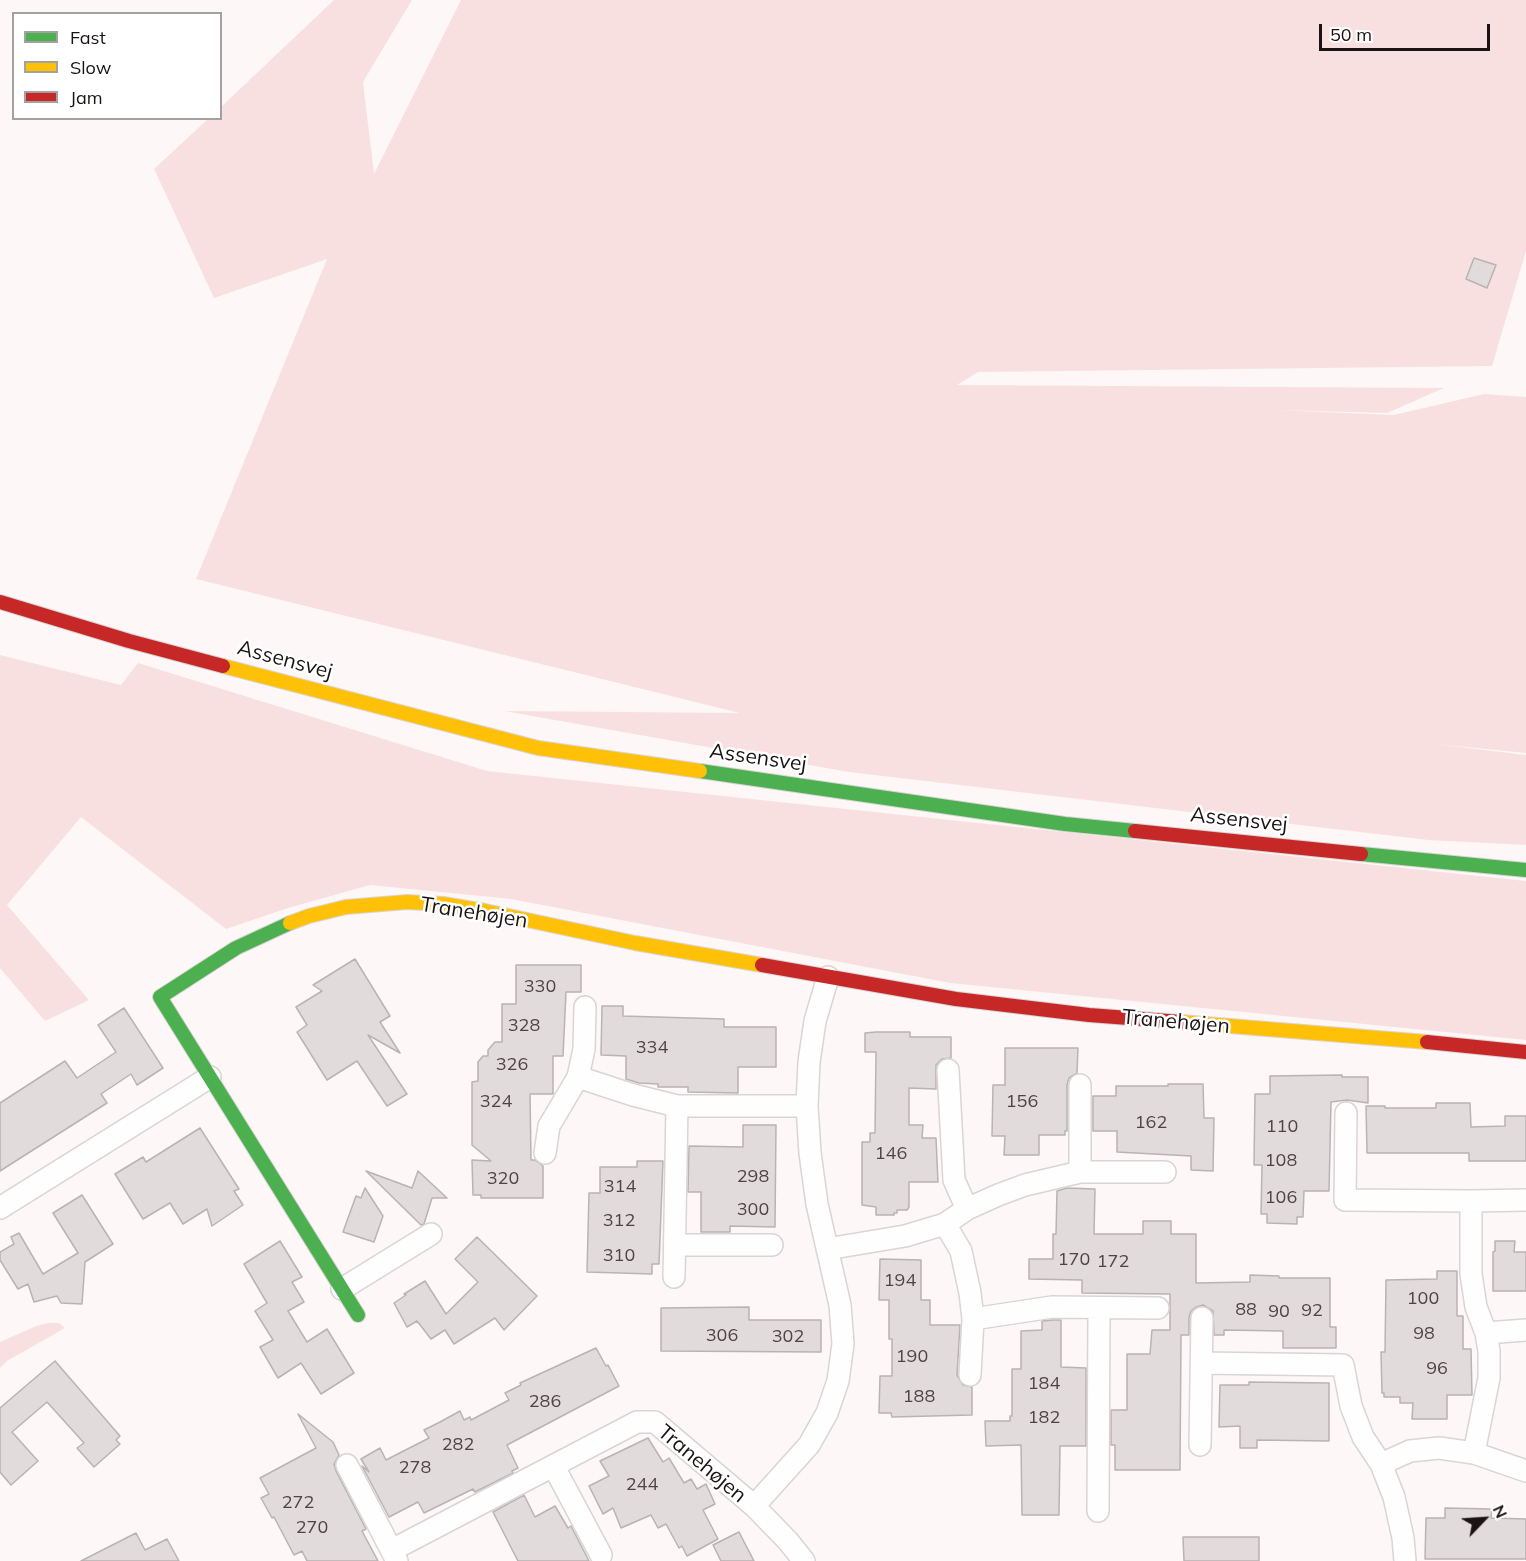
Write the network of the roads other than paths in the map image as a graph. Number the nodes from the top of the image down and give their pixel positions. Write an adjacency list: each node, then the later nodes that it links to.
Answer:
1 (0, 602): 2 (street, Assensvej)
2 (1526, 870)
3 (828, 977): 5 (street, Tranehøjen); 7 (street, Tranehøjen); 11 (street, Tranehøjen)
4 (585, 1007): 8 (street)
5 (1526, 1052)
6 (948, 1070): 19 (street)
7 (210, 1077): 18 (street); 26 (street, Tranehøjen)
8 (578, 1077): 10 (street); 13 (street)
9 (1080, 1085): 14 (street)
10 (677, 1106): 11 (street); 22 (street)
11 (807, 1106): 24 (street, Tranehøjen)
12 (1346, 1113): 17 (street)
13 (546, 1153)
14 (1080, 1172): 15 (street); 19 (street)
15 (1165, 1172)
16 (1526, 1200): 17 (street)
17 (1471, 1202): 33 (street)
18 (0, 1208)
19 (967, 1209): 20 (street)
20 (945, 1224): 24 (street); 31 (street)
21 (431, 1234): 26 (street)
22 (675, 1245): 23 (street); 25 (street)
23 (772, 1245)
24 (827, 1249): 42 (street, Tranehøjen)
25 (675, 1277)
26 (342, 1289): 29 (street, Tranehøjen)
27 (1158, 1308): 28 (street)
28 (1099, 1309): 31 (street); 43 (street)
29 (358, 1315)
30 (1202, 1318): 34 (street)
31 (974, 1319): 35 (street)
32 (1526, 1330): 33 (street)
33 (1486, 1333): 37 (street)
34 (1202, 1363): 36 (street); 38 (street)
35 (970, 1375)
36 (1200, 1445)
37 (1474, 1453): 38 (street); 41 (street)
38 (1381, 1464): 47 (street)
39 (347, 1465): 45 (street, Tranehøjen)
40 (554, 1467): 42 (street, Tranehøjen); 44 (street); 45 (street, Tranehøjen)
41 (1526, 1471)
42 (754, 1506): 46 (street, Tranehøjen)
43 (1098, 1511)
44 (601, 1555)
45 (395, 1556)
46 (804, 1561)
47 (1405, 1561)

